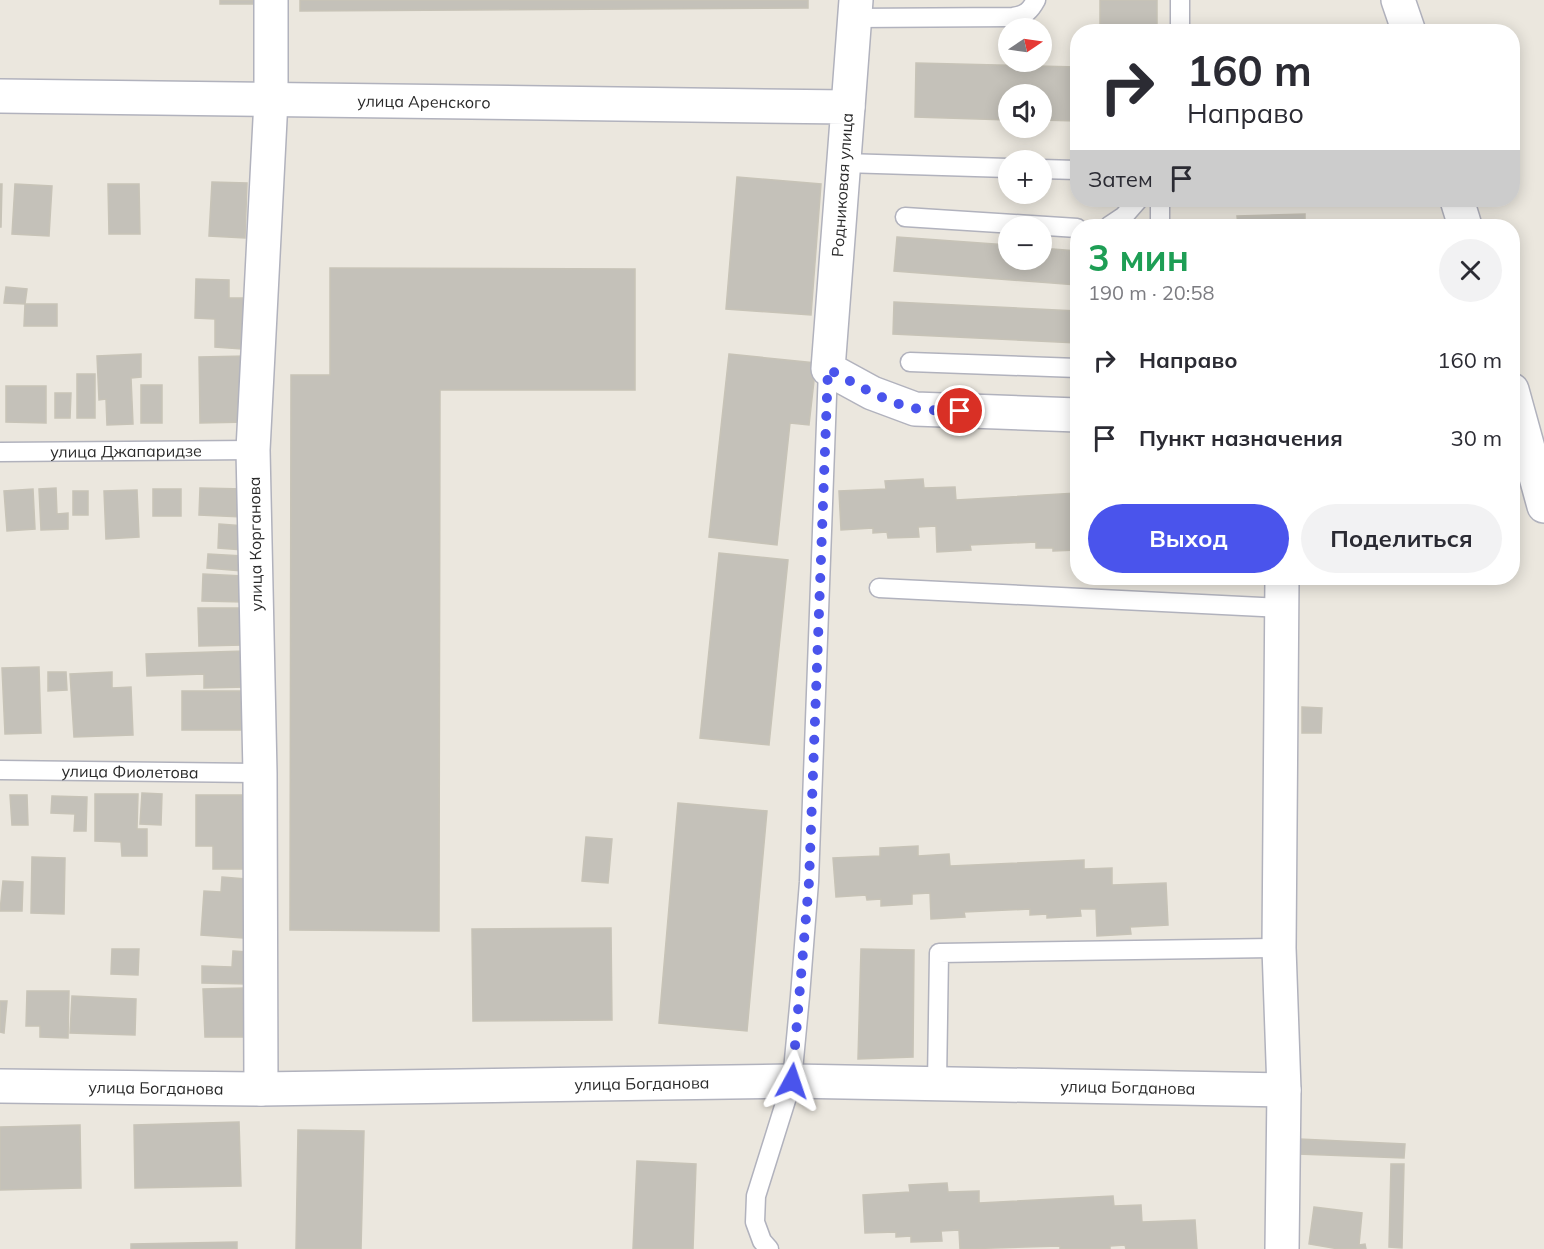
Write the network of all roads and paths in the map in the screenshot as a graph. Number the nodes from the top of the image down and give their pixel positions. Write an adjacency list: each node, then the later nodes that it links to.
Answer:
1 (272, 0): 9 (street, улица Корганова)
2 (1036, 0): 5 (lane)
3 (1180, 0): 6 (lane)
4 (1398, 0): 7 (street)
5 (855, 9): 10 (street, Родниковая улица)
6 (1180, 24)
7 (1406, 24)
8 (0, 96): 9 (street, улица Аренского)
9 (271, 100): 10 (street, улица Аренского); 24 (street, улица Корганова)
10 (848, 107): 11 (street, Родниковая улица)
11 (844, 163): 12 (lane); 21 (street, Родниковая улица)
12 (998, 168)
13 (1052, 169): 14 (lane)
14 (1070, 170)
15 (1132, 207): 17 (lane)
16 (904, 217): 18 (lane)
17 (1120, 219)
18 (1070, 228)
19 (910, 362): 20 (lane)
20 (1070, 368)
21 (828, 369): 22 (street); 32 (lane)
22 (1070, 415)
23 (1520, 419): 26 (street)
24 (253, 450): 25 (lane, улица Джапаридзе); 30 (street, улица Корганова)
25 (0, 452)
26 (1544, 506)
27 (879, 588): 28 (lane)
28 (1283, 592): 31 (street)
29 (0, 770): 30 (lane, улица Фиолетова)
30 (260, 773): 35 (street, улица Корганова)
31 (1279, 948): 33 (lane); 36 (street)
32 (792, 1081): 33 (street, улица Богданова); 35 (street, улица Богданова); 37 (lane)
33 (937, 1083): 36 (street, улица Богданова)
34 (0, 1086): 35 (street, улица Богданова)
35 (261, 1089)
36 (1284, 1090): 38 (street)
37 (765, 1248)
38 (1282, 1249)

